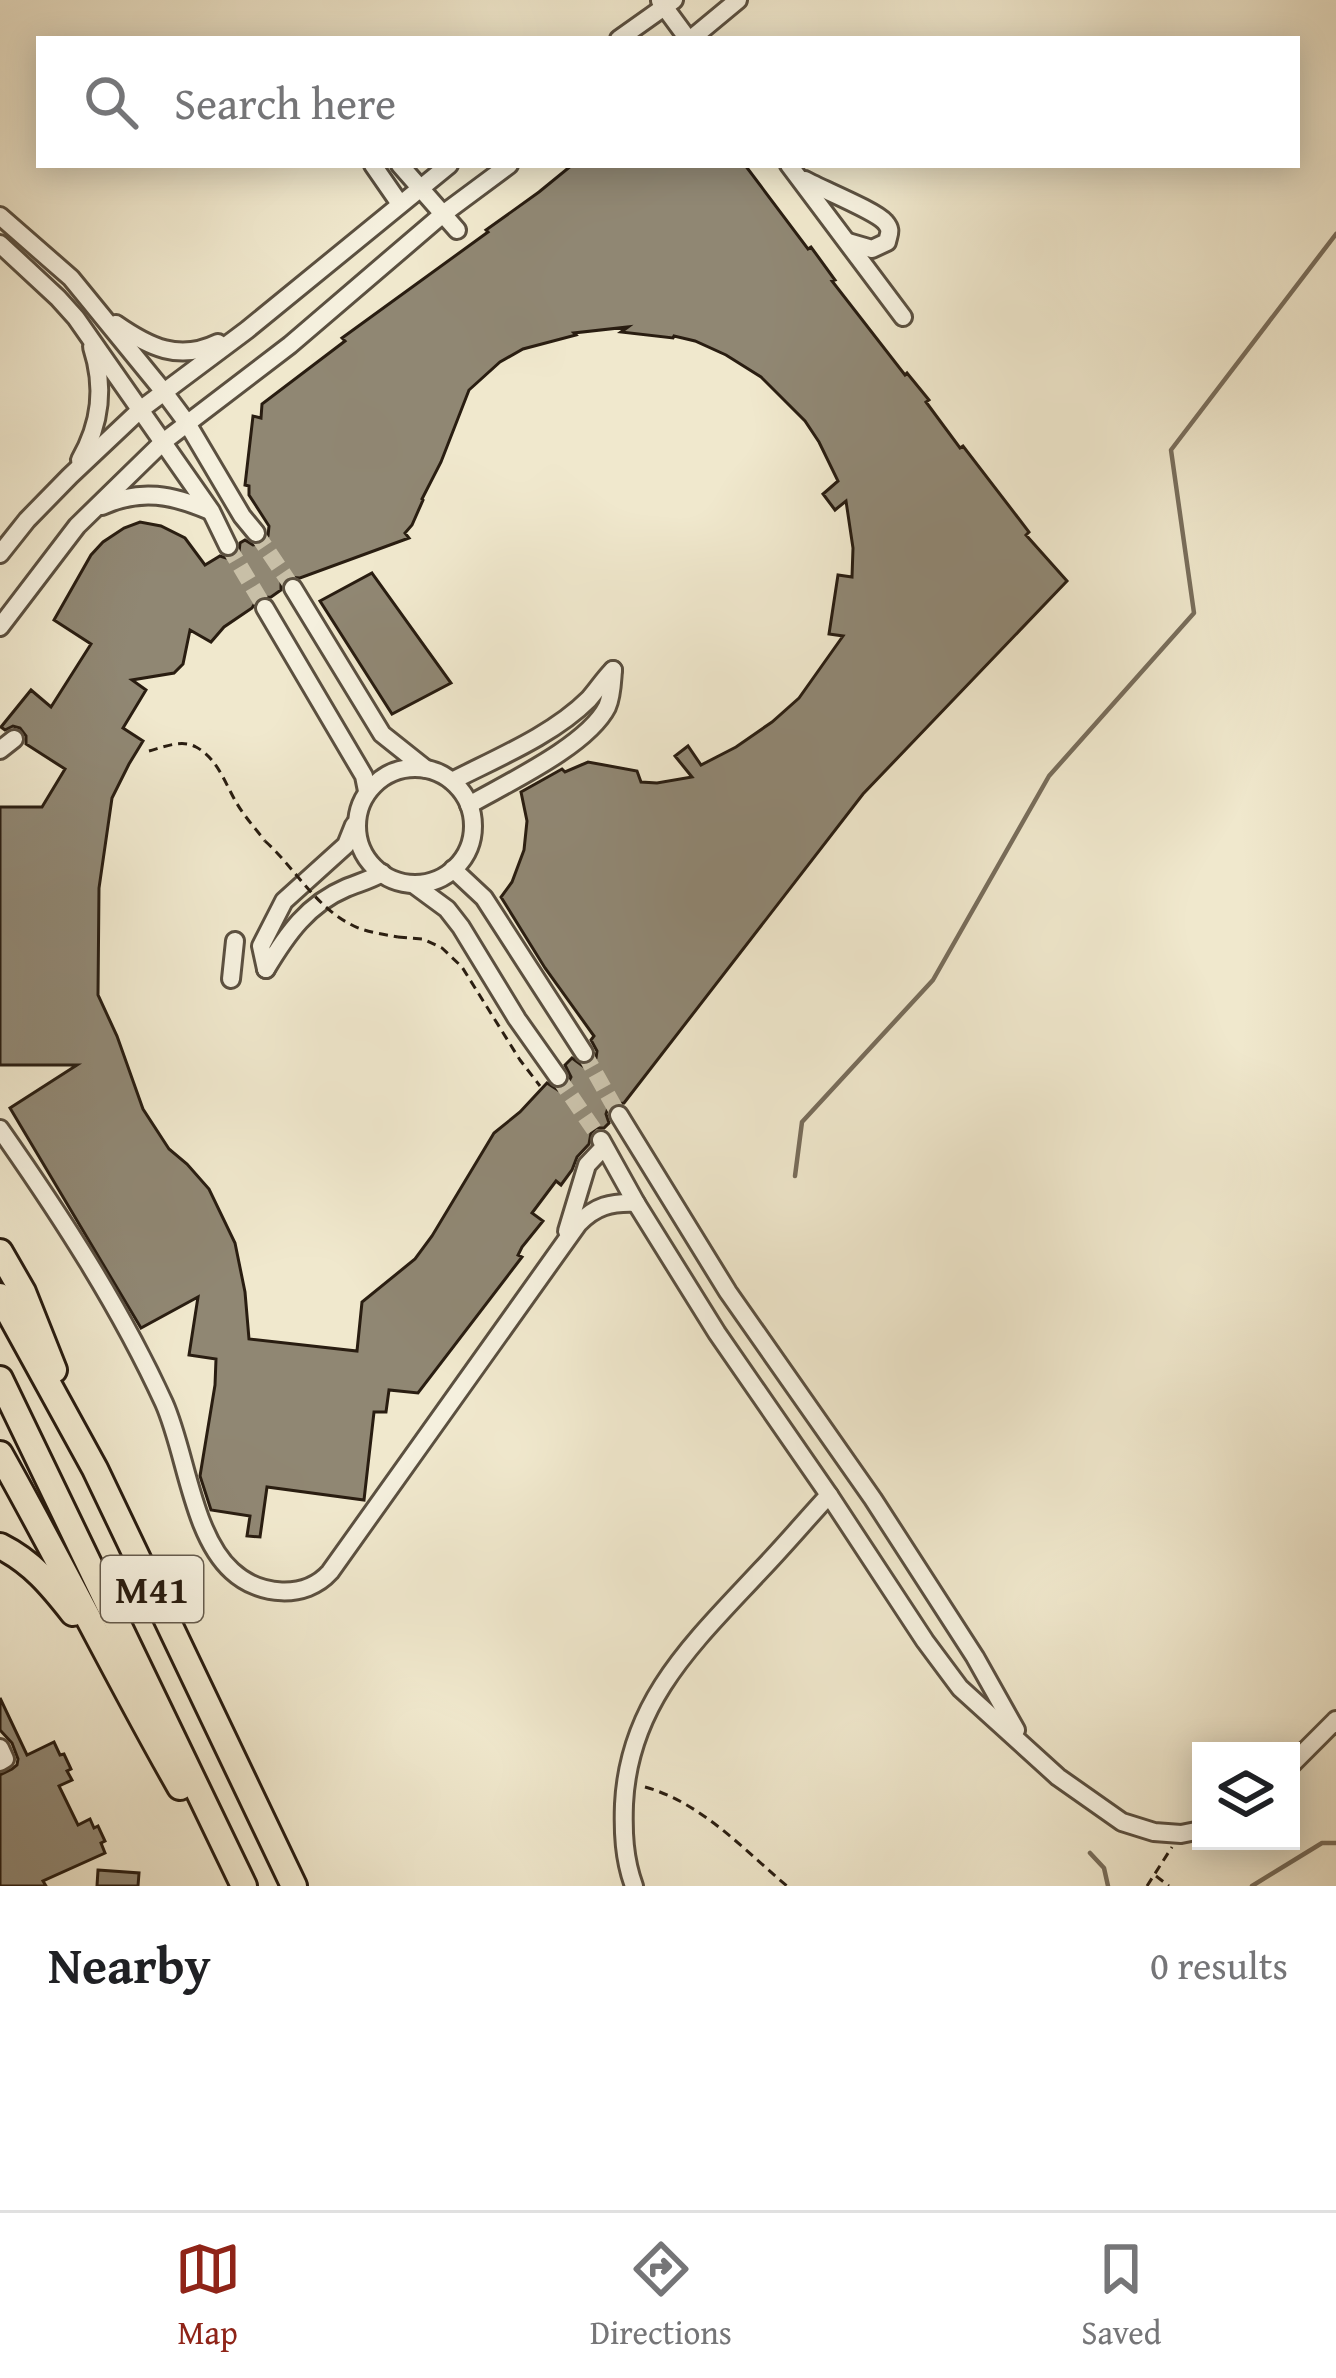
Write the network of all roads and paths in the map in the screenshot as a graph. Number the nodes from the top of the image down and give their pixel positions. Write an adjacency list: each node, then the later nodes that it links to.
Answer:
1 (738, 0): 5 (street)
2 (665, 2): 3 (street); 4 (street)
3 (623, 36)
4 (687, 36)
5 (693, 36)
6 (376, 168): 12 (street)
7 (402, 168): 11 (street)
8 (445, 168): 11 (street)
9 (505, 168): 13 (street)
10 (793, 171): 16 (street); 16 (street)
11 (419, 188): 12 (street); 13 (street)
12 (400, 204): 20 (street)
13 (443, 214): 15 (street); 24 (street)
14 (0, 216): 18 (street)
15 (457, 230)
16 (846, 242): 19 (street)
17 (0, 244): 21 (street)
18 (96, 309): 20 (street); 22 (street)
19 (903, 317)
20 (247, 330): 22 (street)
21 (88, 334): 23 (street); 26 (street)
22 (164, 392): 23 (street); 24 (street)
23 (140, 410): 25 (street); 26 (street)
24 (187, 423): 25 (street); 29 (street)
25 (163, 442): 27 (street); 28 (street)
26 (70, 476): 31 (street)
27 (96, 509): 28 (street); 34 (street)
28 (211, 512): 30 (street)
29 (256, 533)
30 (228, 546)
31 (0, 554)
32 (292, 589): 36 (street)
33 (265, 608): 38 (street)
34 (0, 627)
35 (149, 751): 48 (path, bridge)
36 (428, 770): 37 (street); 38 (street)
37 (452, 782): 39 (street); 39 (street)
38 (368, 791): 40 (street)
39 (469, 805): 41 (street)
40 (356, 820): 42 (street); 42 (street)
41 (453, 869): 43 (street); 46 (street)
42 (382, 873): 43 (street)
43 (413, 884): 47 (street)
44 (235, 941): 45 (street)
45 (231, 979)
46 (584, 1052)
47 (558, 1077)
48 (540, 1086)
49 (619, 1115): 62 (street)
50 (0, 1130): 52 (street)
51 (636, 1203): 52 (street); 52 (street); 58 (street)
52 (564, 1244)
53 (0, 1252): 57 (highway)
54 (0, 1296): 57 (highway, M41)
55 (0, 1379): 69 (highway, M41)
56 (0, 1454): 60 (highway)
57 (94, 1469): 72 (highway, M41)
58 (829, 1495): 62 (street); 66 (street)
59 (0, 1546): 60 (highway)
60 (107, 1658): 69 (highway)
61 (1333, 1719): 64 (street)
62 (1026, 1746): 68 (street)
63 (0, 1748): 65 (street)
64 (1300, 1755)
65 (0, 1762)
66 (626, 1783): 73 (street); 74 (path)
67 (1192, 1832): 68 (street)
68 (1181, 1834): 70 (path)
69 (222, 1840): 71 (highway, M41)
70 (1154, 1875): 75 (path); 76 (path)
71 (244, 1886)
72 (294, 1886)
73 (634, 1886)
74 (788, 1886)
75 (1147, 1886)
76 (1169, 1886)

